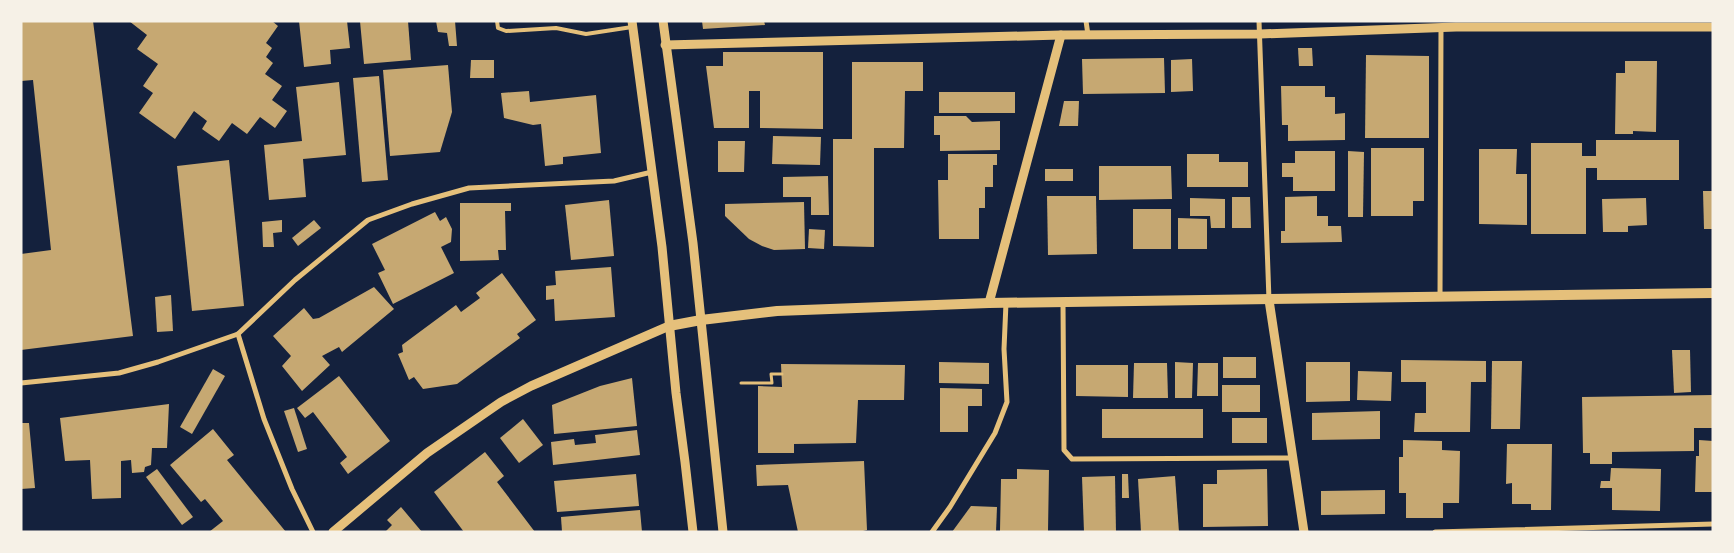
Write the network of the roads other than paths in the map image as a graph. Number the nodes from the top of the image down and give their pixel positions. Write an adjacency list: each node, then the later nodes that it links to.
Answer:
1 (497, 21): 5 (lane)
2 (663, 21): 12 (street)
3 (1086, 21): 11 (street)
4 (1259, 21): 9 (street)
5 (632, 24): 13 (street)
6 (1456, 24): 7 (street); 8 (street)
7 (1441, 27): 9 (street); 15 (street)
8 (1713, 27)
9 (1260, 34): 11 (street); 16 (street)
10 (1061, 35): 11 (street); 12 (street); 18 (street)
11 (1088, 36)
12 (666, 45): 20 (street)
13 (652, 172): 21 (street); 22 (street)
14 (1713, 293): 15 (main road)
15 (1440, 297): 16 (main road)
16 (1269, 300): 17 (main road); 24 (street)
17 (1063, 302): 19 (main road); 24 (street)
18 (989, 303): 19 (main road); 20 (main road)
19 (1006, 303): 30 (street)
20 (701, 320): 21 (main road); 29 (street)
21 (669, 326): 27 (street); 28 (street)
22 (238, 334): 23 (street); 26 (street)
23 (21, 383)
24 (1293, 458): 31 (street)
25 (1713, 524): 32 (street)
26 (313, 532)
27 (333, 532)
28 (693, 532)
29 (723, 532)
30 (932, 532)
31 (1304, 532)
32 (1435, 532)

